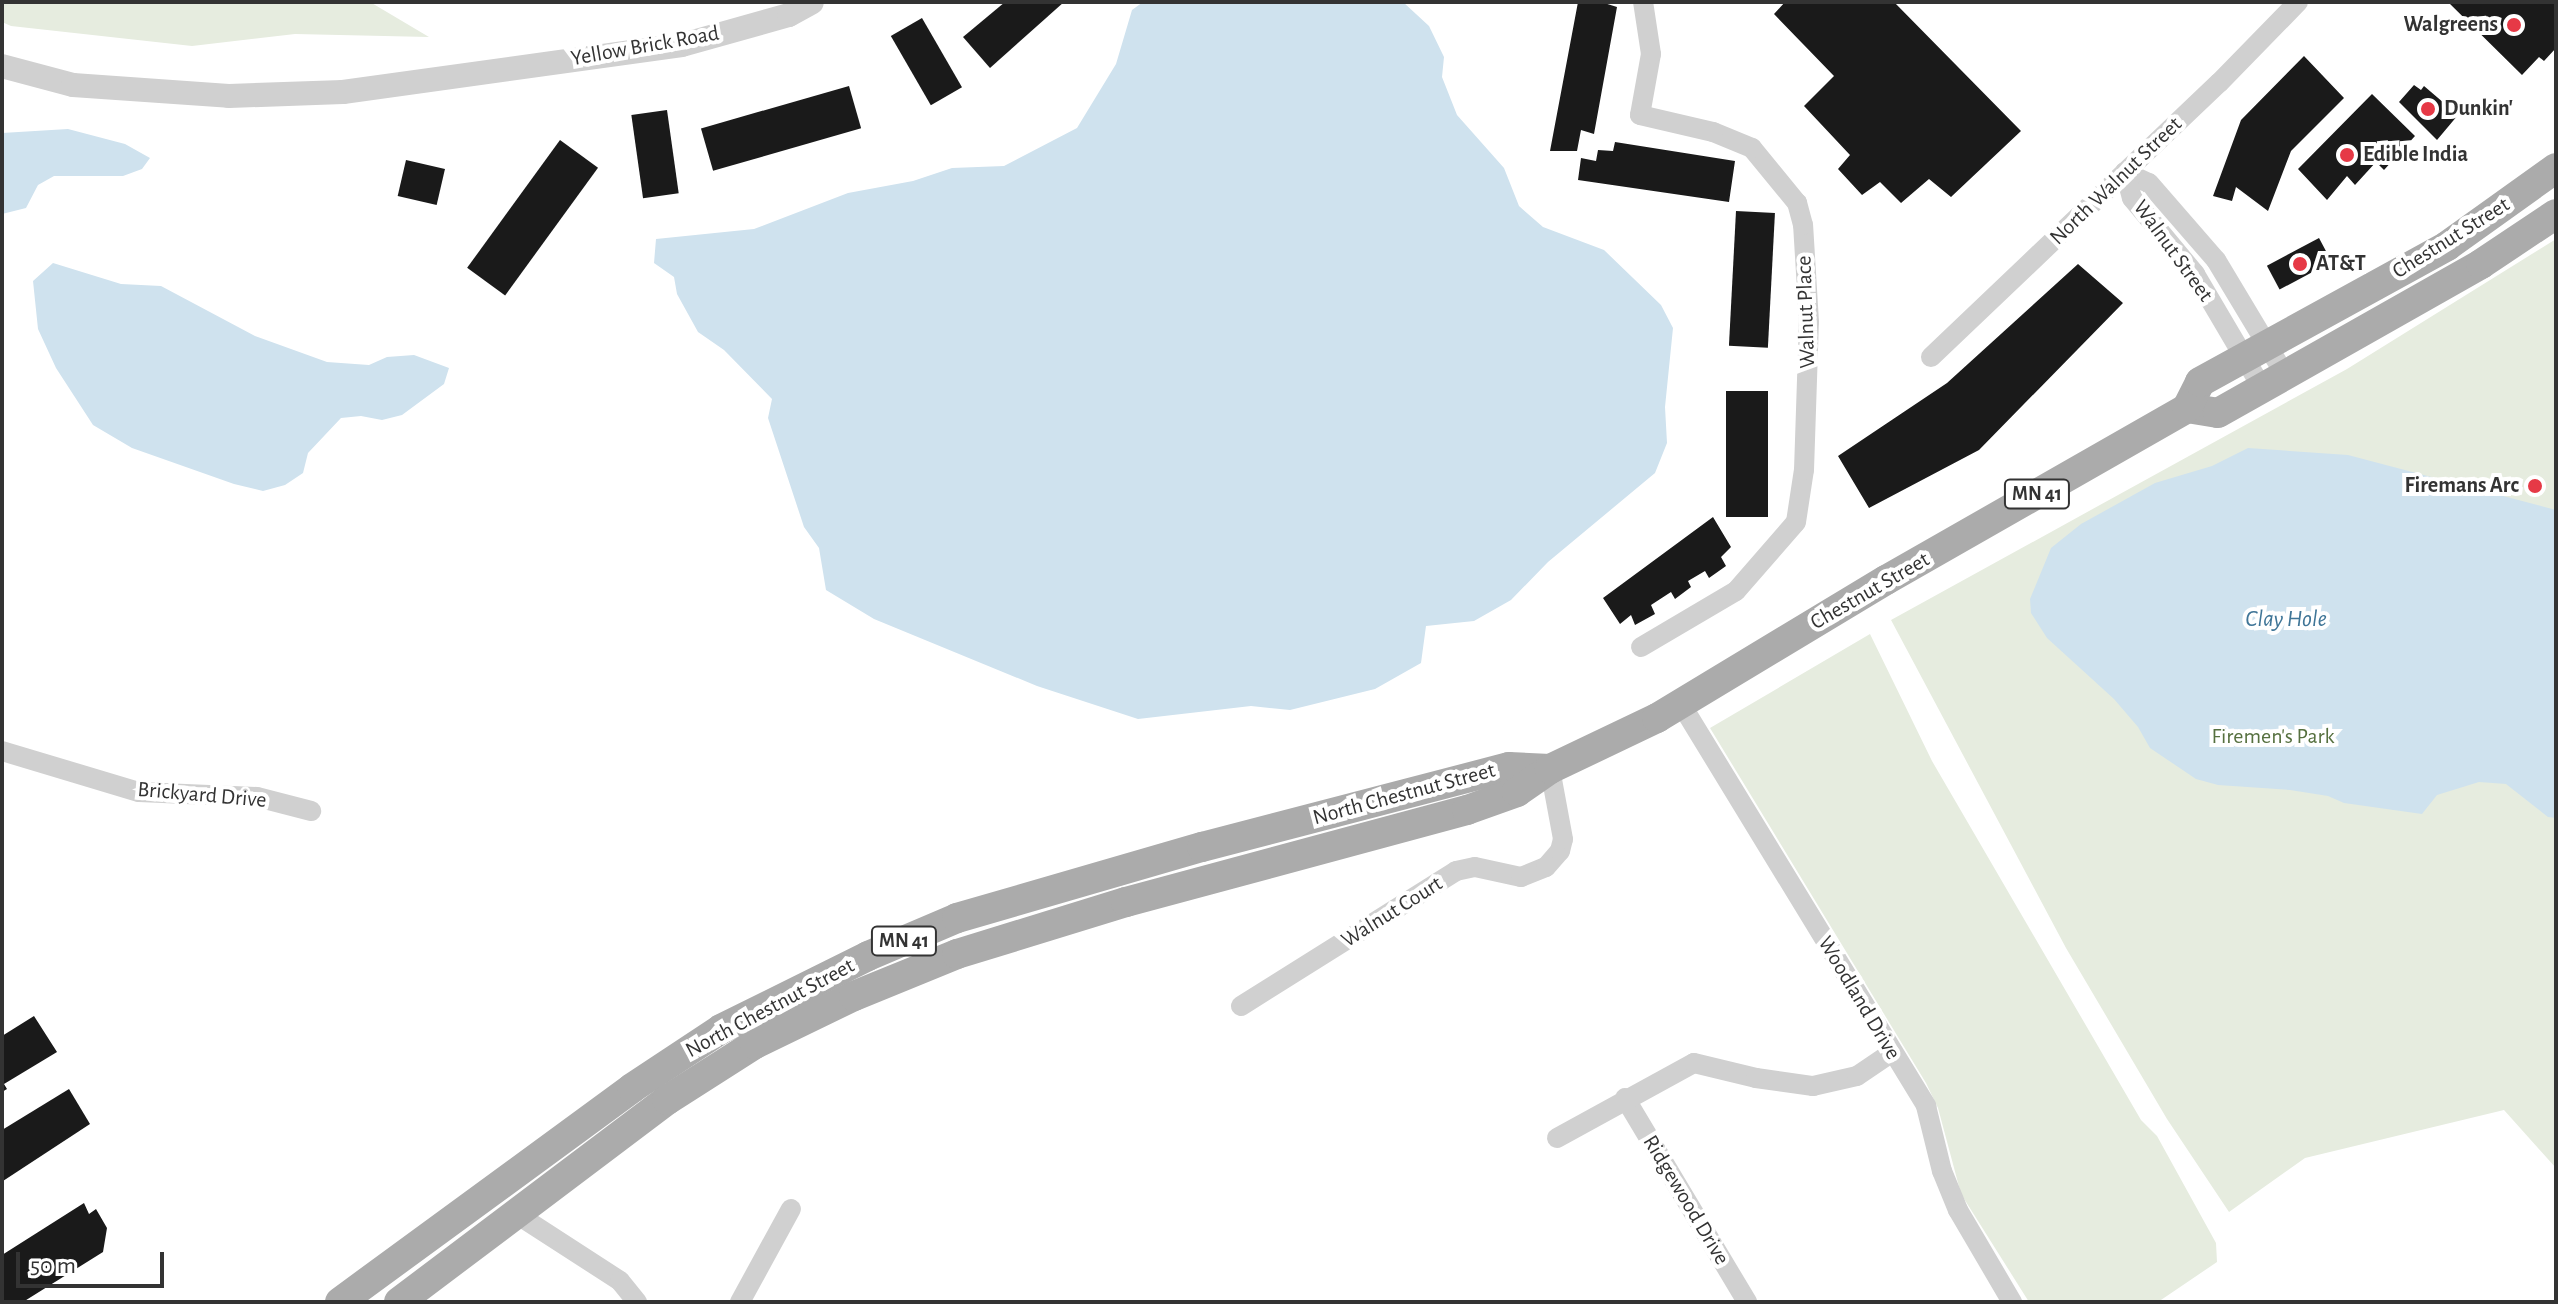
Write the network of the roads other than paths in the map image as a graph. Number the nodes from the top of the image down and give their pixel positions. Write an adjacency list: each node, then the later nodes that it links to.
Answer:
1 (812, 2): 4 (street, Yellow Brick Road)
2 (1643, 2): 12 (street, Walnut Place)
3 (2298, 2): 6 (street, North Walnut Street)
4 (2, 66)
5 (2556, 168): 8 (main road, Chestnut Street / MN 41)
6 (2125, 172): 8 (street, Walnut Street); 9 (street, North Walnut Street)
7 (2556, 214): 10 (main road, Chestnut Street)
8 (2256, 350): 10 (street, Walnut Street); 11 (main road, Chestnut Street / MN 41)
9 (1931, 357)
10 (2273, 380): 11 (main road, Chestnut Street)
11 (2187, 408): 13 (main road, Chestnut Street / MN 41)
12 (1641, 647)
13 (1681, 704): 15 (main road, Chestnut Street / MN 41); 18 (street, Woodland Drive)
14 (2, 751): 16 (street, Brickyard Drive)
15 (1550, 769): 17 (street, Walnut Court); 22 (main road, North Chestnut Street / MN 41); 23 (main road, North Chestnut Street / MN 41)
16 (311, 811)
17 (1241, 1006)
18 (1891, 1053): 19 (street); 28 (street, Woodland Drive)
19 (1625, 1098): 20 (street); 27 (street, Ridgewood Drive)
20 (1557, 1138)
21 (791, 1209): 26 (street)
22 (515, 1213): 24 (main road, North Chestnut Street / MN 41); 25 (street)
23 (340, 1302)
24 (399, 1302)
25 (637, 1302)
26 (740, 1302)
27 (1747, 1302)
28 (2012, 1302)

